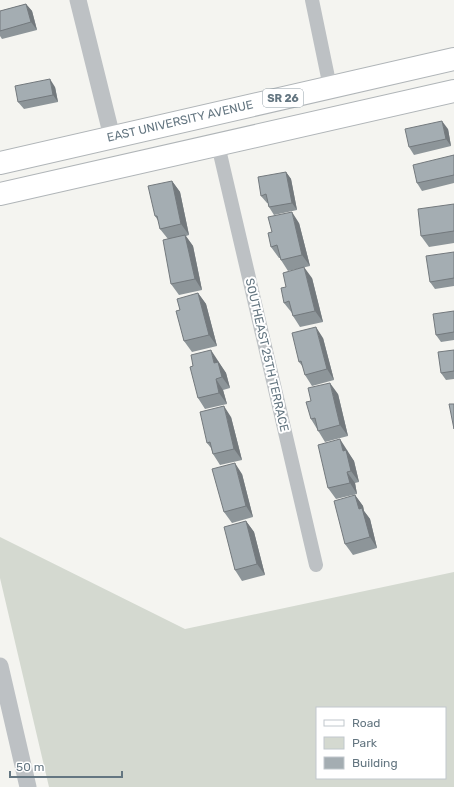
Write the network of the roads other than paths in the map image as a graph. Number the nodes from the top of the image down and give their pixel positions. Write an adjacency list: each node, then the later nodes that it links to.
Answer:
1 (78, 0): 8 (street)
2 (312, 0): 4 (street)
3 (454, 58): 4 (main road, EAST UNIVERSITY AVENUE / SR 26)
4 (330, 87): 6 (main road, EAST UNIVERSITY AVENUE / SR 26); 7 (main road)
5 (454, 91): 7 (main road)
6 (211, 114): 8 (main road, EAST UNIVERSITY AVENUE / SR 26); 9 (main road)
7 (344, 116): 9 (main road)
8 (112, 137): 10 (main road, EAST UNIVERSITY AVENUE / SR 26); 11 (main road)
9 (218, 145): 11 (main road); 13 (street, SOUTHEAST 25TH TERRACE)
10 (0, 163)
11 (118, 168): 12 (main road)
12 (0, 194)
13 (316, 565)
14 (0, 666): 15 (street)
15 (28, 787)

